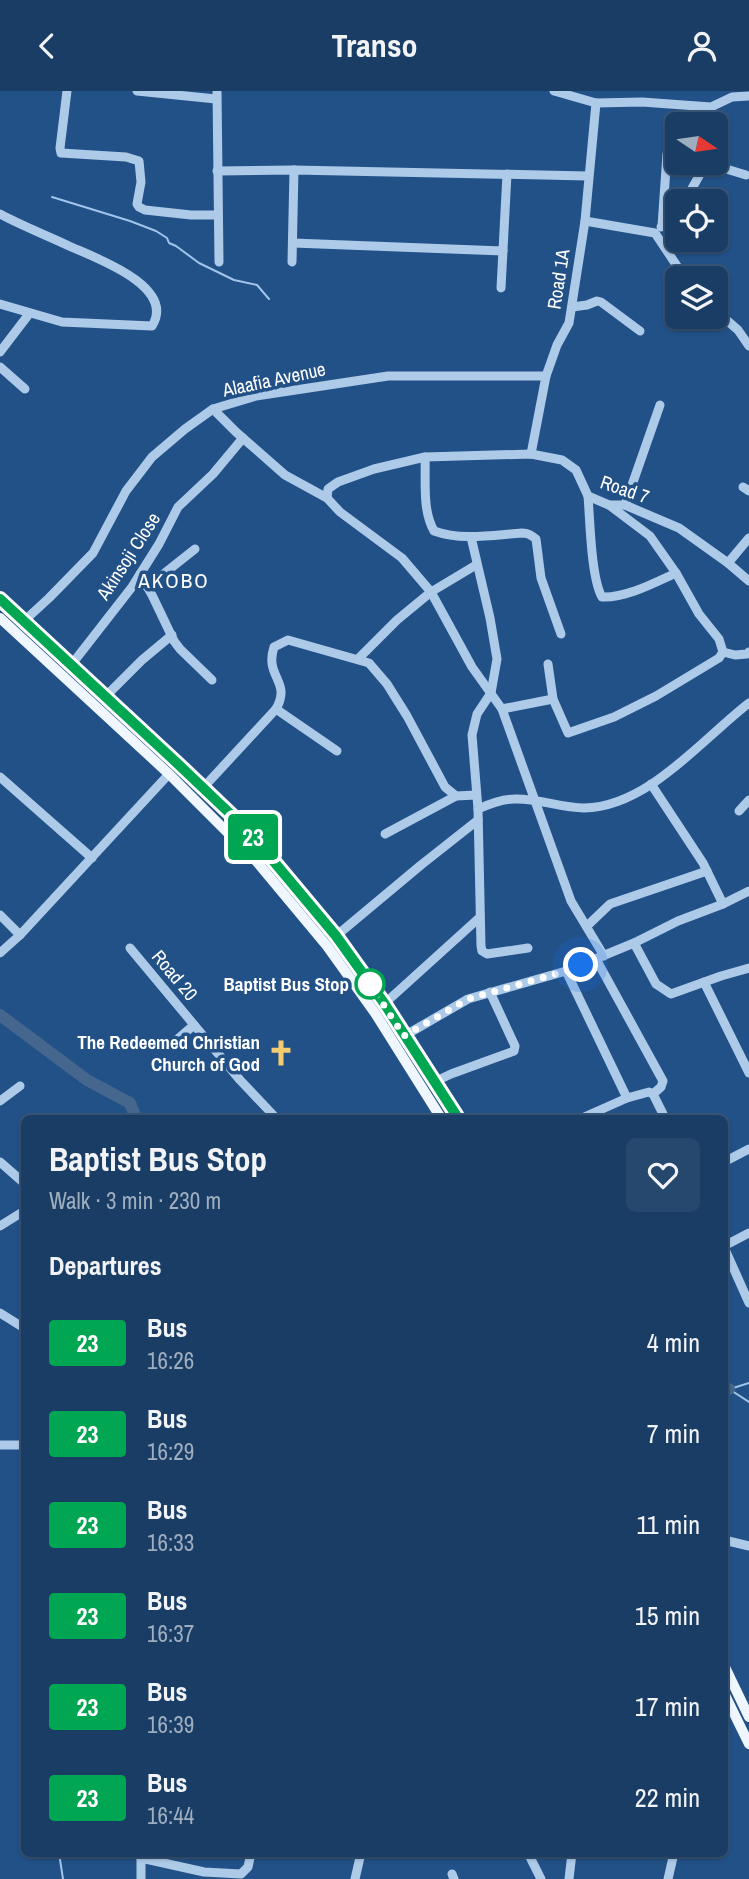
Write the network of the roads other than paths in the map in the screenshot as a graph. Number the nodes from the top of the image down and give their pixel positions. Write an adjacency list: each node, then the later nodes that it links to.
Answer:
1 (67, 91): 15 (street)
2 (138, 91): 4 (street)
3 (554, 91): 6 (street)
4 (217, 95): 8 (street)
5 (749, 96): 6 (street)
6 (596, 103): 12 (street, Road 1A)
7 (294, 170): 8 (street); 9 (street); 19 (street)
8 (217, 171): 15 (street)
9 (507, 174): 12 (street); 20 (street)
10 (665, 174): 18 (street)
11 (746, 175): 13 (street)
12 (589, 176): 16 (street, Road 1A)
13 (692, 189)
14 (0, 214): 27 (street)
15 (218, 215): 21 (street)
16 (584, 221): 18 (street); 26 (street, Road 1A)
17 (665, 223): 18 (street)
18 (659, 229): 23 (street)
19 (293, 243): 20 (street); 22 (street)
20 (503, 251): 24 (street)
21 (219, 262)
22 (292, 262)
23 (679, 266)
24 (501, 288)
25 (0, 304): 27 (street)
26 (572, 307): 29 (street); 33 (street, Road 1A)
27 (29, 314): 31 (street)
28 (728, 321): 30 (street)
29 (640, 331)
30 (749, 347)
31 (0, 352)
32 (0, 367): 34 (street)
33 (546, 376): 36 (street, Alaafia Avenue); 38 (street, Road 1A)
34 (25, 389)
35 (660, 405): 43 (street)
36 (213, 409): 37 (street); 56 (street, Alaafia Avenue)
37 (243, 438): 41 (street); 50 (street, Akinsoji Close)
38 (531, 454): 39 (street, Road 7); 40 (street, Road 7)
39 (425, 457): 41 (street, Road 7); 44 (street)
40 (588, 496): 42 (street, Road 7); 49 (street)
41 (327, 498): 53 (street)
42 (609, 505): 43 (street, Road 7); 49 (street)
43 (625, 505): 47 (street, Road 7)
44 (471, 537): 48 (street); 57 (street)
45 (749, 538): 47 (street)
46 (195, 549): 52 (street)
47 (728, 563): 51 (street, Road 7)
48 (476, 565): 53 (street); 67 (street)
49 (676, 573): 59 (street)
50 (140, 575): 52 (street); 62 (street, Akinsoji Close)
51 (749, 582)
52 (147, 587): 58 (street)
53 (431, 592): 61 (street); 67 (street)
54 (0, 599): 56 (main road)
55 (0, 618): 66 (main road)
56 (24, 621): 62 (main road)
57 (561, 633)
58 (172, 635): 65 (street); 68 (street)
59 (723, 652): 60 (street); 69 (street)
60 (749, 652)
61 (358, 659): 71 (street); 79 (street)
62 (72, 664): 64 (main road)
63 (548, 664): 69 (street)
64 (83, 675): 66 (main road); 68 (main road)
65 (212, 680)
66 (74, 685): 74 (main road)
67 (491, 693): 72 (street); 78 (street)
68 (106, 696): 77 (main road)
69 (553, 699): 72 (street)
70 (749, 703): 76 (street)
71 (276, 709): 73 (street); 77 (street)
72 (502, 709): 80 (street)
73 (337, 751)
74 (169, 774): 86 (street); 101 (main road)
75 (0, 778): 86 (street)
76 (652, 784): 80 (street); 87 (street)
77 (202, 788): 94 (main road)
78 (476, 795): 79 (street); 82 (street)
79 (456, 796): 85 (street)
80 (534, 800): 82 (street); 92 (street)
81 (749, 800): 83 (street)
82 (478, 809): 84 (street)
83 (739, 811)
84 (478, 820): 91 (street); 94 (street)
85 (385, 834)
86 (92, 858): 93 (street)
87 (707, 871): 89 (street); 92 (street)
88 (749, 891): 89 (street)
89 (723, 904): 95 (street)
90 (0, 915): 93 (street)
91 (479, 918): 96 (street); 106 (street)
92 (587, 926): 99 (street)
93 (20, 935): 98 (street)
94 (336, 936): 100 (main road)
95 (634, 943): 99 (street); 104 (street)
96 (528, 948)
97 (130, 949): 107 (street, Road 20)
98 (0, 953)
99 (600, 957): 103 (street); 113 (street)
100 (352, 958): 101 (main road); 106 (main road)
101 (341, 966): 118 (main road)
102 (749, 968): 104 (street)
103 (566, 971): 105 (street); 114 (street)
104 (704, 982): 110 (street)
105 (490, 992): 108 (street); 111 (street)
106 (384, 1003): 108 (main road)
107 (194, 1025): 109 (street, Road 20); 117 (street, Road 20)
108 (404, 1036): 111 (main road)
109 (172, 1044)
110 (749, 1073)
111 (434, 1082): 116 (main road)
112 (20, 1086): 115 (street)
113 (653, 1094): 114 (street); 120 (street)
114 (627, 1098): 119 (street)
115 (0, 1101)
116 (456, 1114)
117 (273, 1115)
118 (438, 1115)
119 (589, 1115)
120 (664, 1115)
121 (749, 1149): 122 (street)
122 (728, 1160)
123 (0, 1162): 124 (street)
124 (21, 1180)
125 (21, 1212): 126 (street)
126 (0, 1226)
127 (749, 1233): 128 (street)
128 (728, 1244)
129 (728, 1255): 130 (street)
130 (749, 1303)
131 (0, 1313): 132 (street)
132 (21, 1326)
133 (0, 1445): 134 (street)
134 (21, 1445)
135 (728, 1541): 136 (street)
136 (749, 1546)
137 (728, 1673): 139 (main road)
138 (728, 1701): 140 (main road)
139 (748, 1711)
140 (749, 1744)
141 (141, 1857): 148 (street)
142 (148, 1857): 143 (street)
143 (250, 1857)
144 (360, 1857): 149 (street)
145 (529, 1857): 150 (street)
146 (572, 1857): 151 (street)
147 (673, 1857): 152 (street)
148 (141, 1879)
149 (355, 1879)
150 (541, 1879)
151 (569, 1879)
152 (668, 1879)

